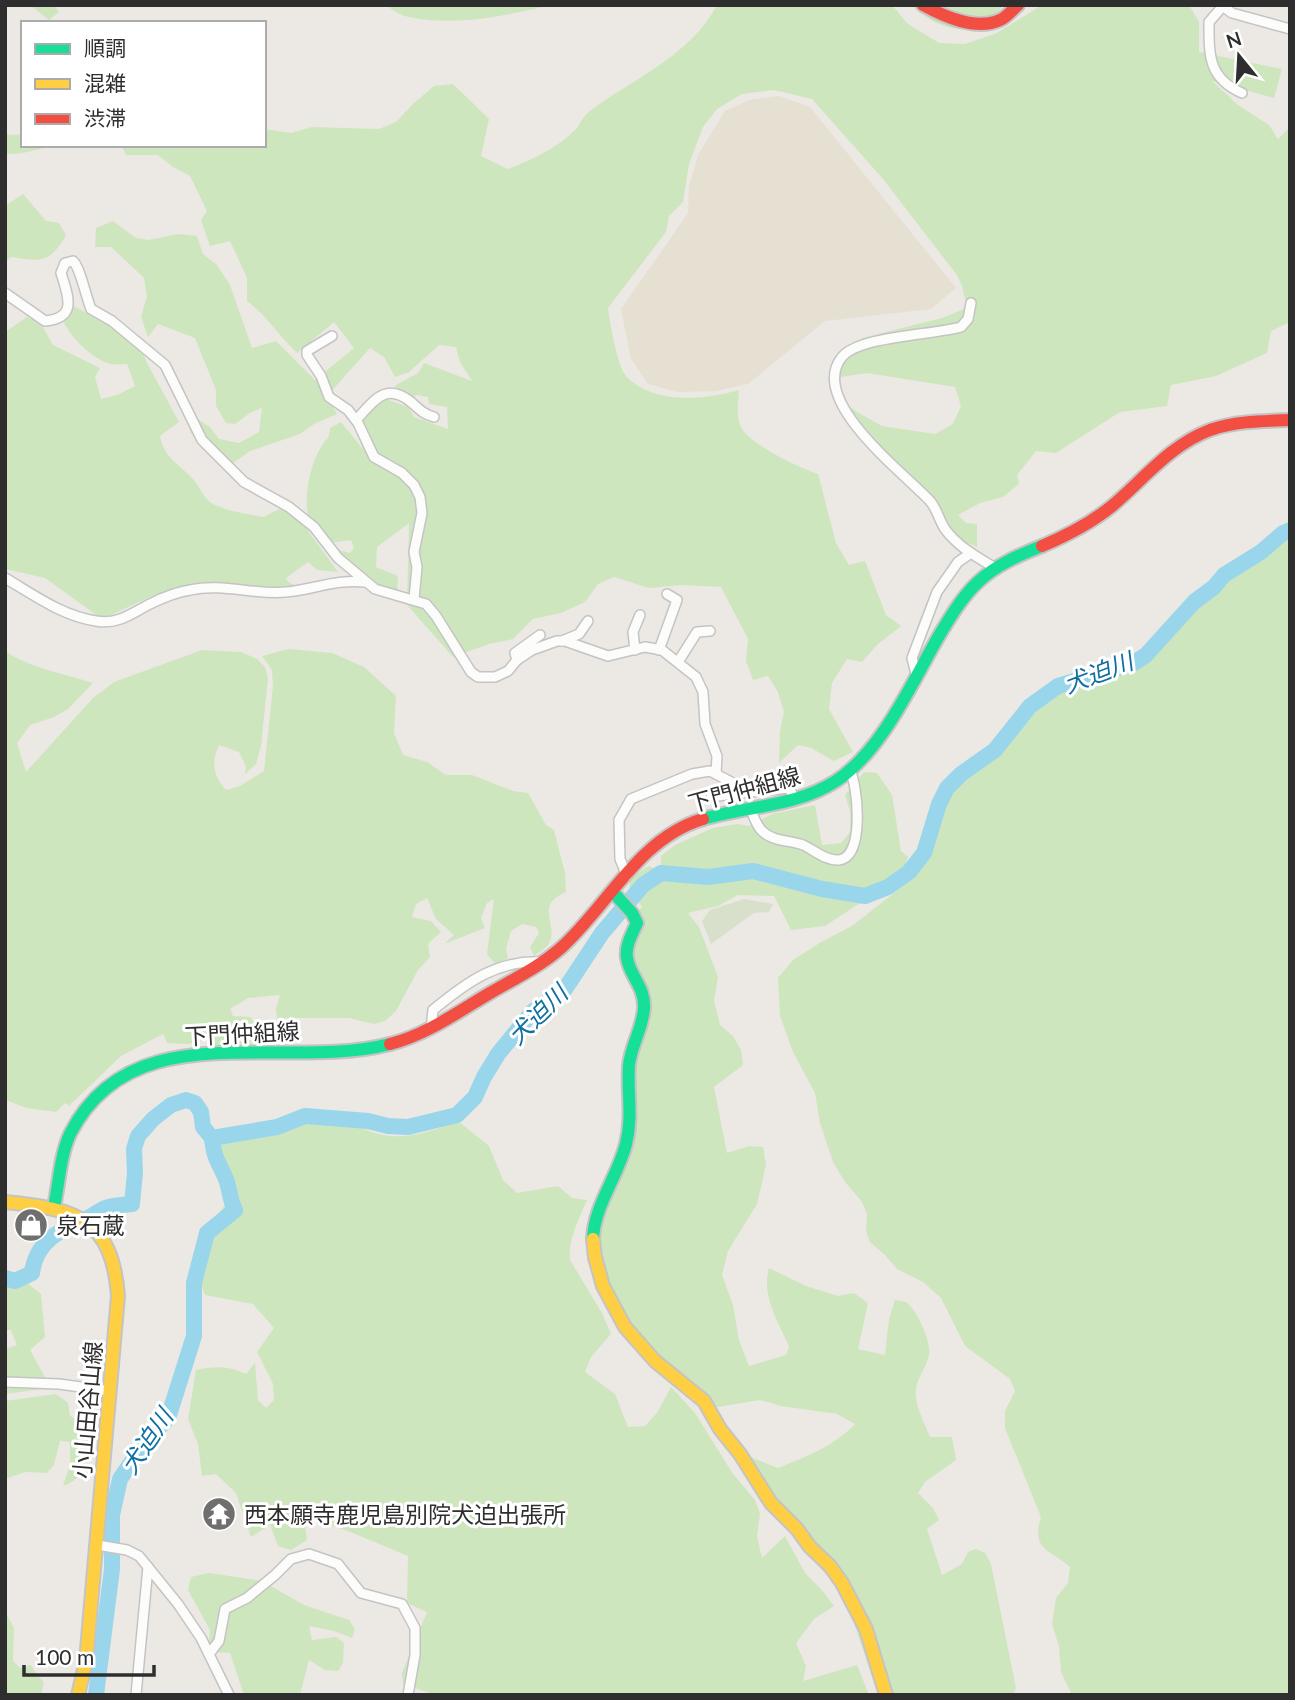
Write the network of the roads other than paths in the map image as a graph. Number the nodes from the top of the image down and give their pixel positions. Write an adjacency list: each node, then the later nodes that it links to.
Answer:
1 (923, 5): 2 (street)
2 (1018, 5)
3 (1222, 6): 4 (street); 5 (street)
4 (1290, 30)
5 (1242, 93)
6 (5, 293): 15 (street)
7 (971, 303): 12 (street)
8 (332, 336): 10 (street)
9 (434, 417): 10 (street)
10 (356, 420): 17 (street)
11 (1290, 420): 13 (street, 下門仲組線)
12 (971, 553): 13 (street); 27 (street)
13 (995, 568): 27 (street, 下門仲組線)
14 (5, 578): 15 (street)
15 (367, 582): 17 (street)
16 (667, 594): 24 (street)
17 (414, 600): 25 (street)
18 (640, 615): 23 (street)
19 (588, 621): 22 (street)
20 (710, 631): 26 (street)
21 (540, 635): 25 (street)
22 (562, 641): 23 (street); 25 (street)
23 (635, 650): 24 (street)
24 (659, 650): 26 (street)
25 (517, 660)
26 (678, 662): 29 (street)
27 (916, 674): 28 (street, 下門仲組線)
28 (850, 770): 32 (street, 下門仲組線); 33 (street)
29 (716, 774): 30 (street); 34 (street)
30 (740, 793): 31 (street); 32 (street)
31 (712, 797)
32 (796, 799): 33 (street, 下門仲組線)
33 (750, 807): 34 (street, 下門仲組線)
34 (627, 876): 35 (street, 下門仲組線)
35 (613, 892): 36 (street, 下門仲組線); 49 (street)
36 (544, 962): 37 (street, 下門仲組線); 37 (street)
37 (431, 1029): 39 (street, 下門仲組線)
38 (5, 1202): 39 (street, 小山田谷山線)
39 (54, 1208): 41 (street, 小山田谷山線)
40 (5, 1382): 41 (street)
41 (110, 1391): 42 (street, 小山田谷山線)
42 (97, 1545): 43 (street); 45 (street, 小山田谷山線)
43 (148, 1567): 44 (street); 46 (street)
44 (209, 1654): 47 (street); 48 (street)
45 (78, 1695)
46 (136, 1695)
47 (229, 1695)
48 (408, 1695)
49 (886, 1695)

